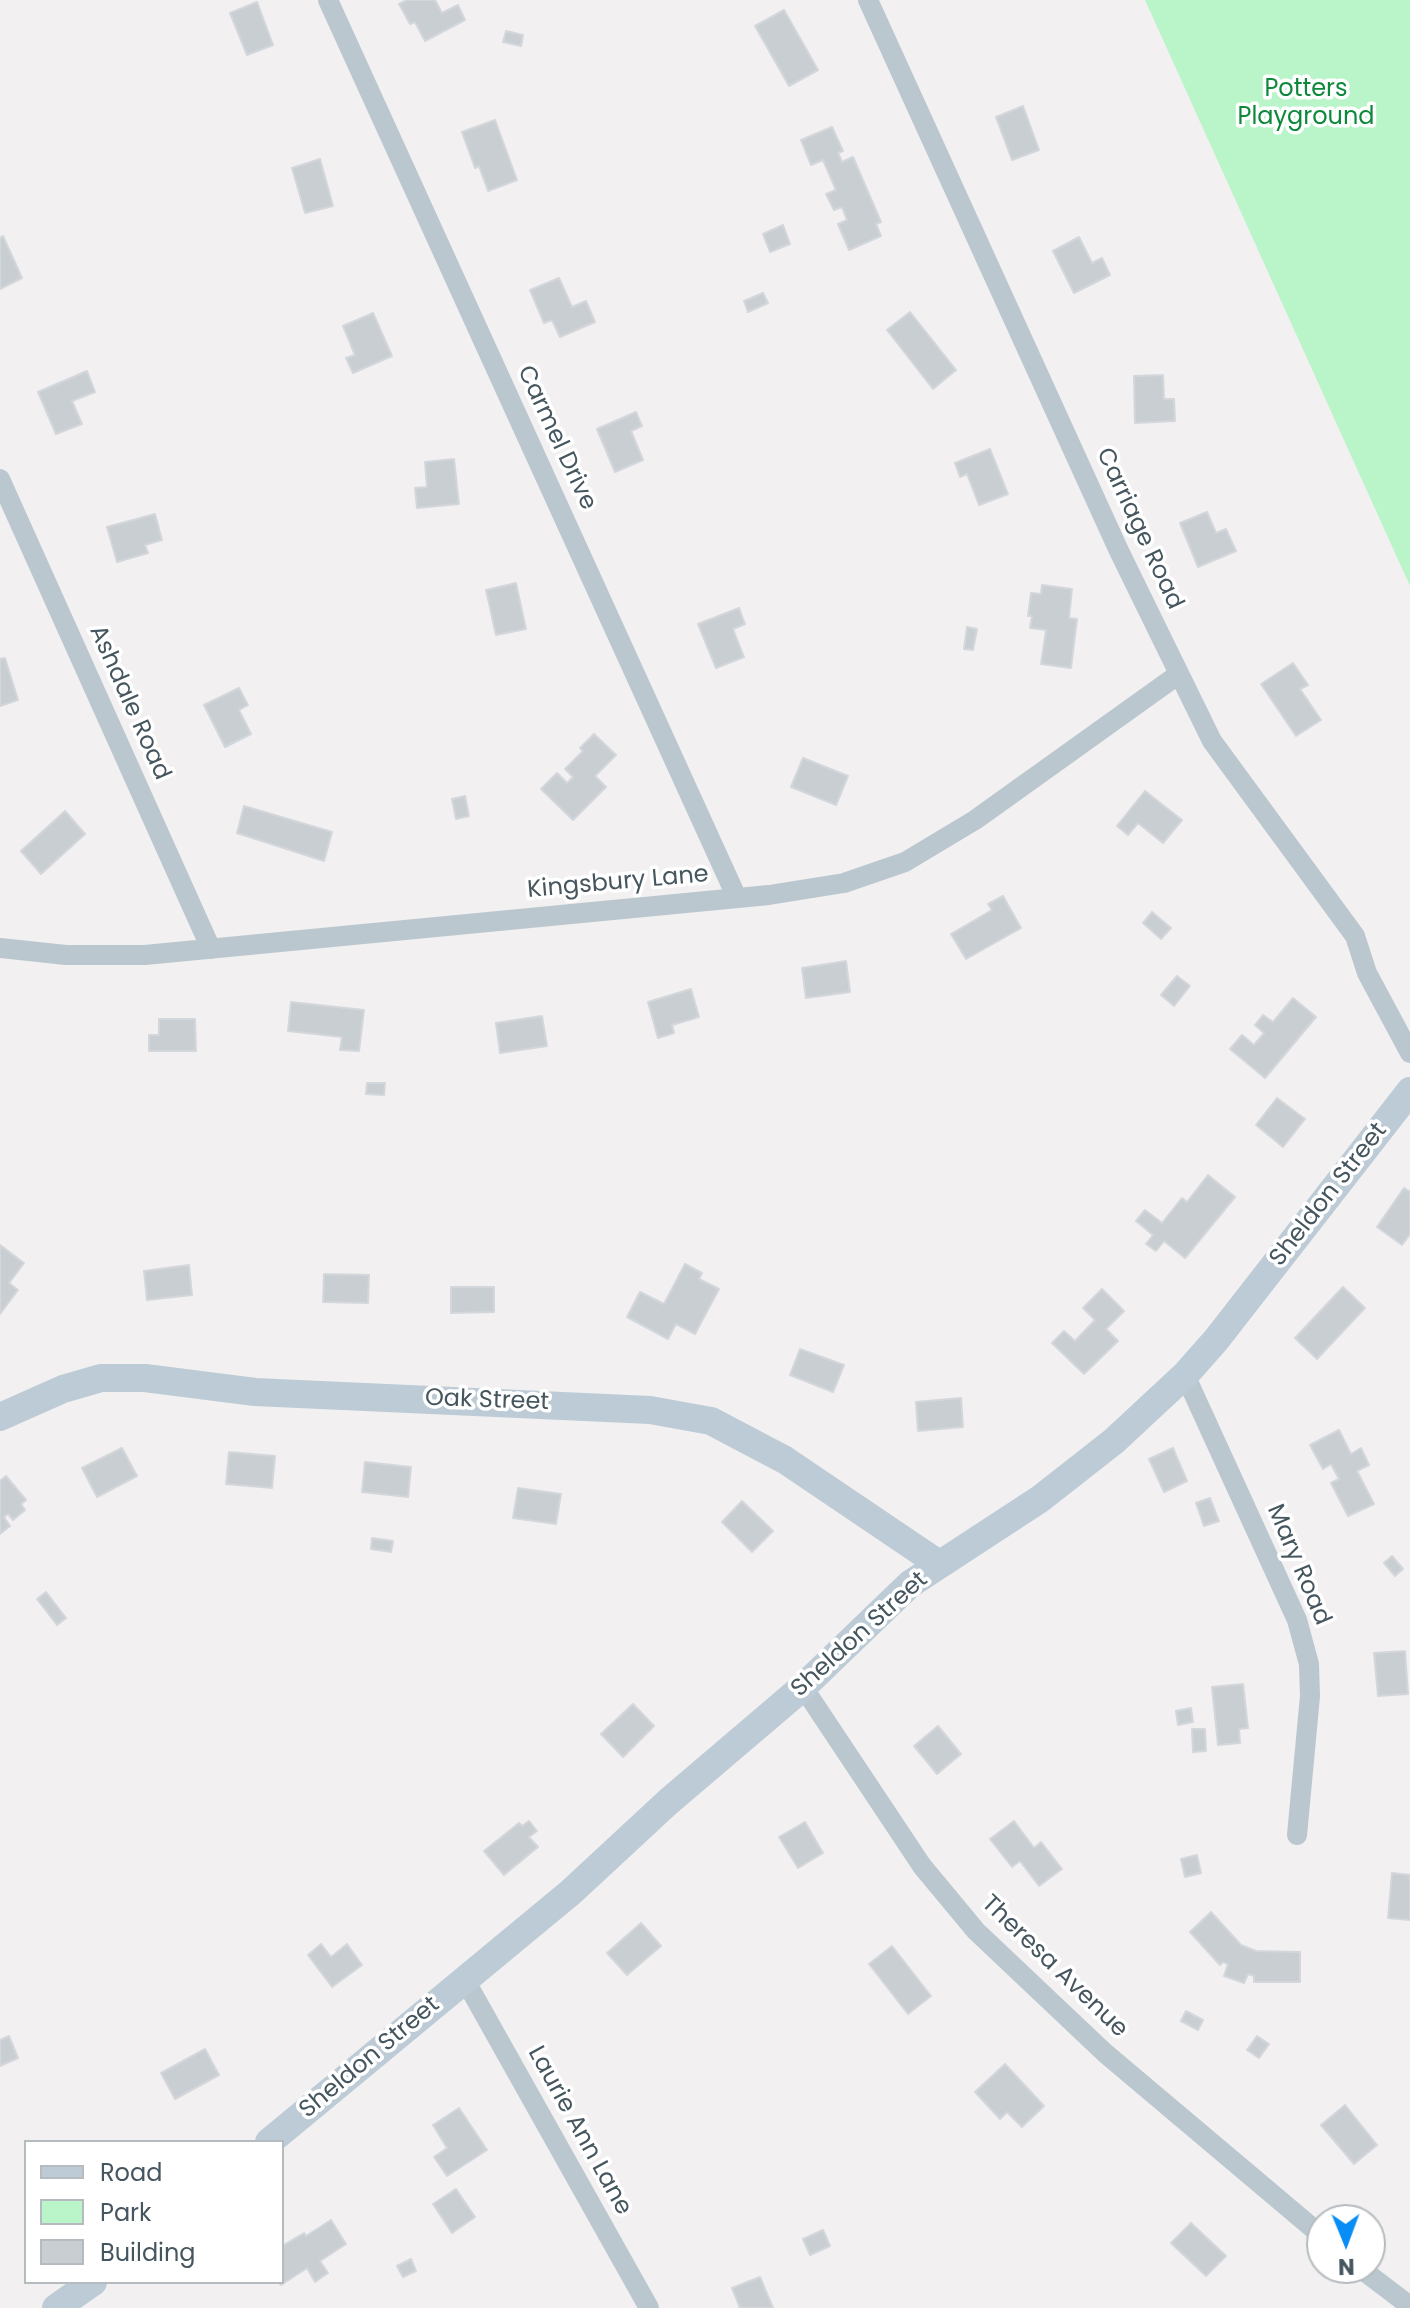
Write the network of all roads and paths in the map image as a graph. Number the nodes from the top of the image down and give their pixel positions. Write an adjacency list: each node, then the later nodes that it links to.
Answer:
1 (328, 0): 5 (street, Carmel Drive)
2 (868, 0): 4 (street, Carriage Road)
3 (0, 479): 7 (street, Ashdale Road)
4 (1179, 674): 5 (street, Kingsbury Lane); 8 (street, Carriage Road)
5 (737, 898): 7 (street, Kingsbury Lane)
6 (0, 948): 7 (street, Kingsbury Lane)
7 (211, 949)
8 (1410, 1053)
9 (1410, 1091): 10 (street, Sheldon Street)
10 (1185, 1375): 12 (street, Sheldon Street); 14 (street, Mary Road)
11 (0, 1417): 12 (street, Oak Street)
12 (939, 1564): 13 (street, Sheldon Street)
13 (803, 1687): 15 (street, Sheldon Street); 17 (street, Theresa Avenue)
14 (1297, 1835)
15 (465, 1980): 16 (street, Sheldon Street); 22 (street, Laurie Ann Lane)
16 (271, 2140)
17 (1306, 2223)
18 (90, 2284): 21 (street)
19 (1381, 2284): 20 (street)
20 (1410, 2306)
21 (56, 2308)
22 (649, 2308)

